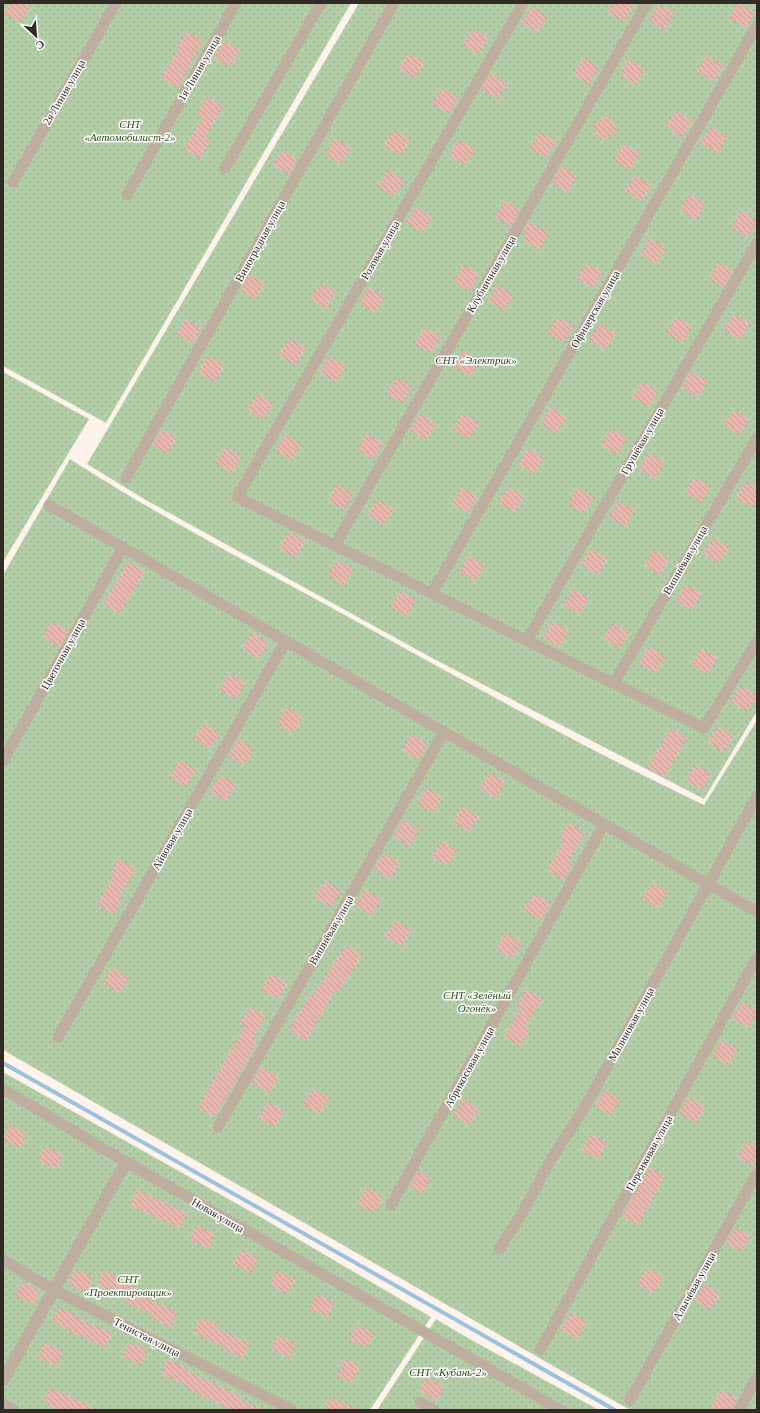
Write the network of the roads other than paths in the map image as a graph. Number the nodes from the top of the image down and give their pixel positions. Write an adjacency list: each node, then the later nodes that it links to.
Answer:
1 (116, 3): 9 (street, 2я Линия улица)
2 (236, 3): 10 (street, 1я Линия улица)
3 (322, 3): 8 (street)
4 (394, 3): 13 (street, Виноградная улица)
5 (523, 3): 15 (street, Розовая улица)
6 (647, 3): 15 (street, Клубничная улица)
7 (757, 25): 17 (street, Офицерская улица)
8 (225, 168)
9 (13, 182)
10 (127, 195)
11 (757, 243): 19 (street, Грушёвая улица)
12 (757, 438): 21 (street, Вишнёвая улица)
13 (126, 478)
14 (50, 505): 16 (street)
15 (335, 545): 17 (street)
16 (123, 547): 18 (street); 23 (street, Цветочная улица)
17 (432, 593): 19 (street)
18 (286, 640): 22 (street); 29 (street, Айвовая улица)
19 (527, 640): 21 (street)
20 (757, 641): 21 (street)
21 (614, 683)
22 (444, 732): 25 (street); 31 (street, Вишнёвая улица)
23 (3, 761)
24 (757, 796): 26 (street, Малиновая улица)
25 (604, 824): 26 (street); 34 (street, Абрикосовая улица)
26 (709, 885): 27 (street); 35 (street, Малиновая улица)
27 (757, 912)
28 (757, 957): 38 (street, Персиковая улица)
29 (58, 1037)
30 (3, 1089): 32 (street, Новая улица)
31 (218, 1127)
32 (126, 1162): 37 (street); 47 (street, Новая улица)
33 (757, 1173): 41 (street, Алычёвая улица)
34 (392, 1205)
35 (499, 1248)
36 (3, 1260): 37 (street, Тенистая улица)
37 (54, 1290): 40 (street); 45 (street, Тенистая улица)
38 (540, 1350)
39 (757, 1377): 48 (street)
40 (3, 1380)
41 (630, 1400)
42 (420, 1402): 46 (street)
43 (3, 1404): 44 (street)
44 (14, 1410)
45 (292, 1410)
46 (434, 1410)
47 (561, 1410)
48 (738, 1410)

